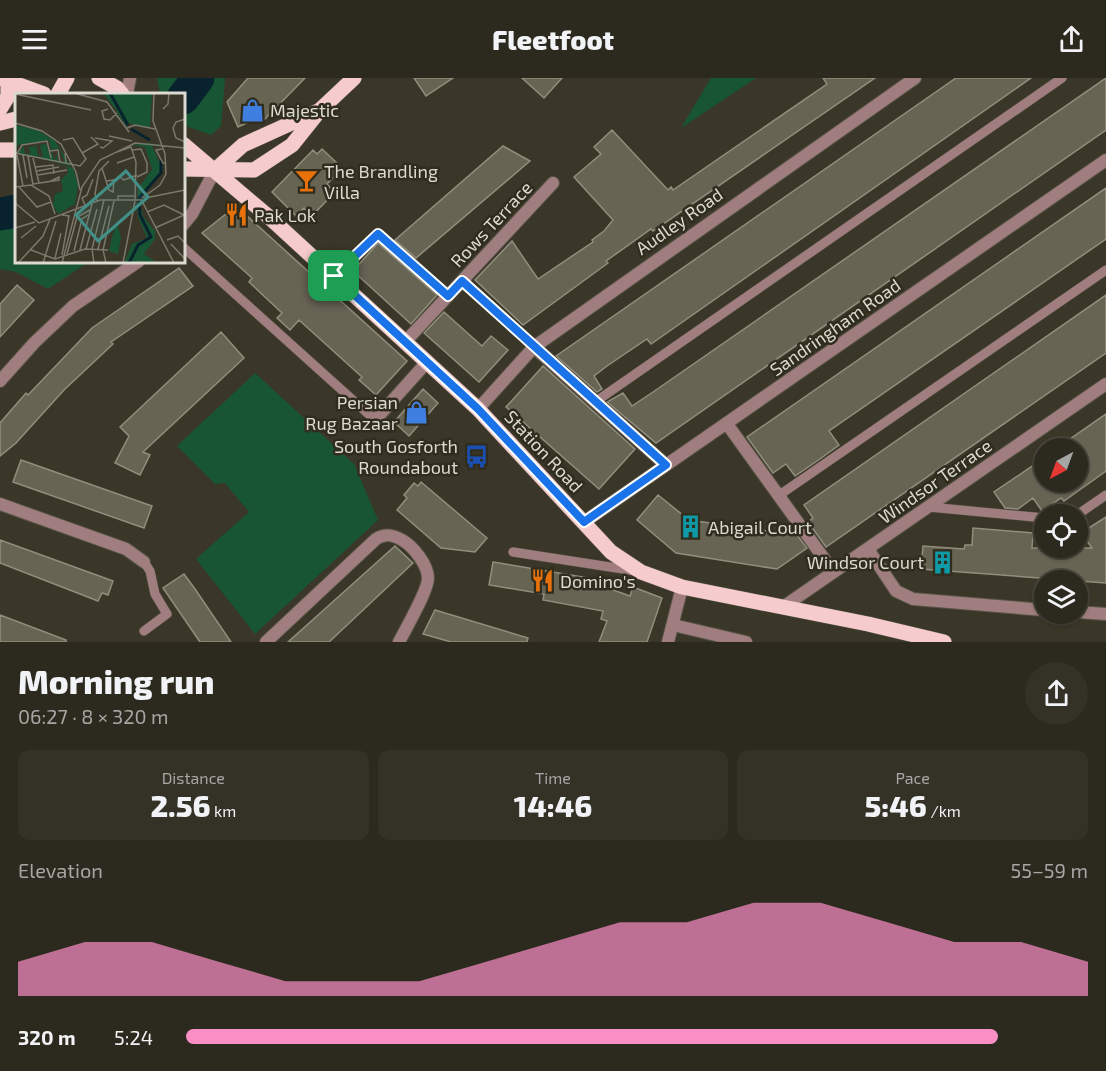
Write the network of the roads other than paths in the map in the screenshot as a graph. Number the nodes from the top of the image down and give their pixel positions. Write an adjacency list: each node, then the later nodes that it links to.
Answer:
1 (67, 78): 9 (main road)
2 (99, 78): 10 (main road)
3 (130, 78): 11 (street)
4 (354, 78): 13 (main road)
5 (915, 78): 29 (street, Audley Road)
6 (1062, 78): 33 (lane)
7 (4, 80): 8 (main road); 12 (main road)
8 (41, 93)
9 (59, 93)
10 (123, 93)
11 (124, 93)
12 (0, 109)
13 (321, 110): 19 (main road); 19 (main road)
14 (15, 119): 15 (main road)
15 (0, 123)
16 (184, 145): 19 (main road, Station Road)
17 (1106, 160): 36 (street, Sandringham Road)
18 (184, 168): 19 (main road)
19 (215, 170): 21 (street); 25 (main road, Station Road)
20 (553, 183): 26 (street, Rows Terrace)
21 (184, 224)
22 (184, 248): 35 (lane)
23 (138, 262): 31 (street)
24 (1106, 270): 39 (lane)
25 (334, 276): 27 (lane); 28 (main road, Station Road)
26 (462, 281): 27 (street, Rows Terrace); 29 (lane)
27 (448, 296): 28 (street, Rows Terrace)
28 (405, 342): 30 (main road, Station Road)
29 (534, 347): 33 (street); 34 (street, Audley Road)
30 (427, 362): 34 (main road, Station Road); 35 (street)
31 (0, 381)
32 (1106, 384): 41 (street, Windsor Terrace)
33 (595, 402): 37 (street)
34 (478, 409): 44 (main road, Station Road)
35 (375, 420)
36 (727, 424): 37 (street, Sandringham Road); 39 (street)
37 (666, 465): 44 (street, Sandringham Road)
38 (1106, 495): 42 (lane)
39 (778, 496): 48 (street)
40 (0, 504): 47 (street)
41 (929, 507): 43 (lane); 45 (street, Windsor Terrace)
42 (1088, 507)
43 (1034, 517)
44 (584, 522): 49 (main road, Station Road)
45 (868, 549): 48 (street, Windsor Terrace); 52 (street)
46 (513, 552): 49 (lane)
47 (144, 562): 56 (lane)
48 (833, 571): 51 (street, Windsor Terrace)
49 (641, 572): 50 (main road, Station Road)
50 (682, 587): 51 (main road, Station Road); 55 (street)
51 (783, 607): 61 (main road, Station Road)
52 (1034, 609)
53 (1088, 613): 54 (street)
54 (1106, 614)
55 (673, 625): 59 (street); 60 (street)
56 (144, 631)
57 (266, 642): 58 (street)
58 (400, 642)
59 (668, 642)
60 (746, 642)
61 (944, 642)

